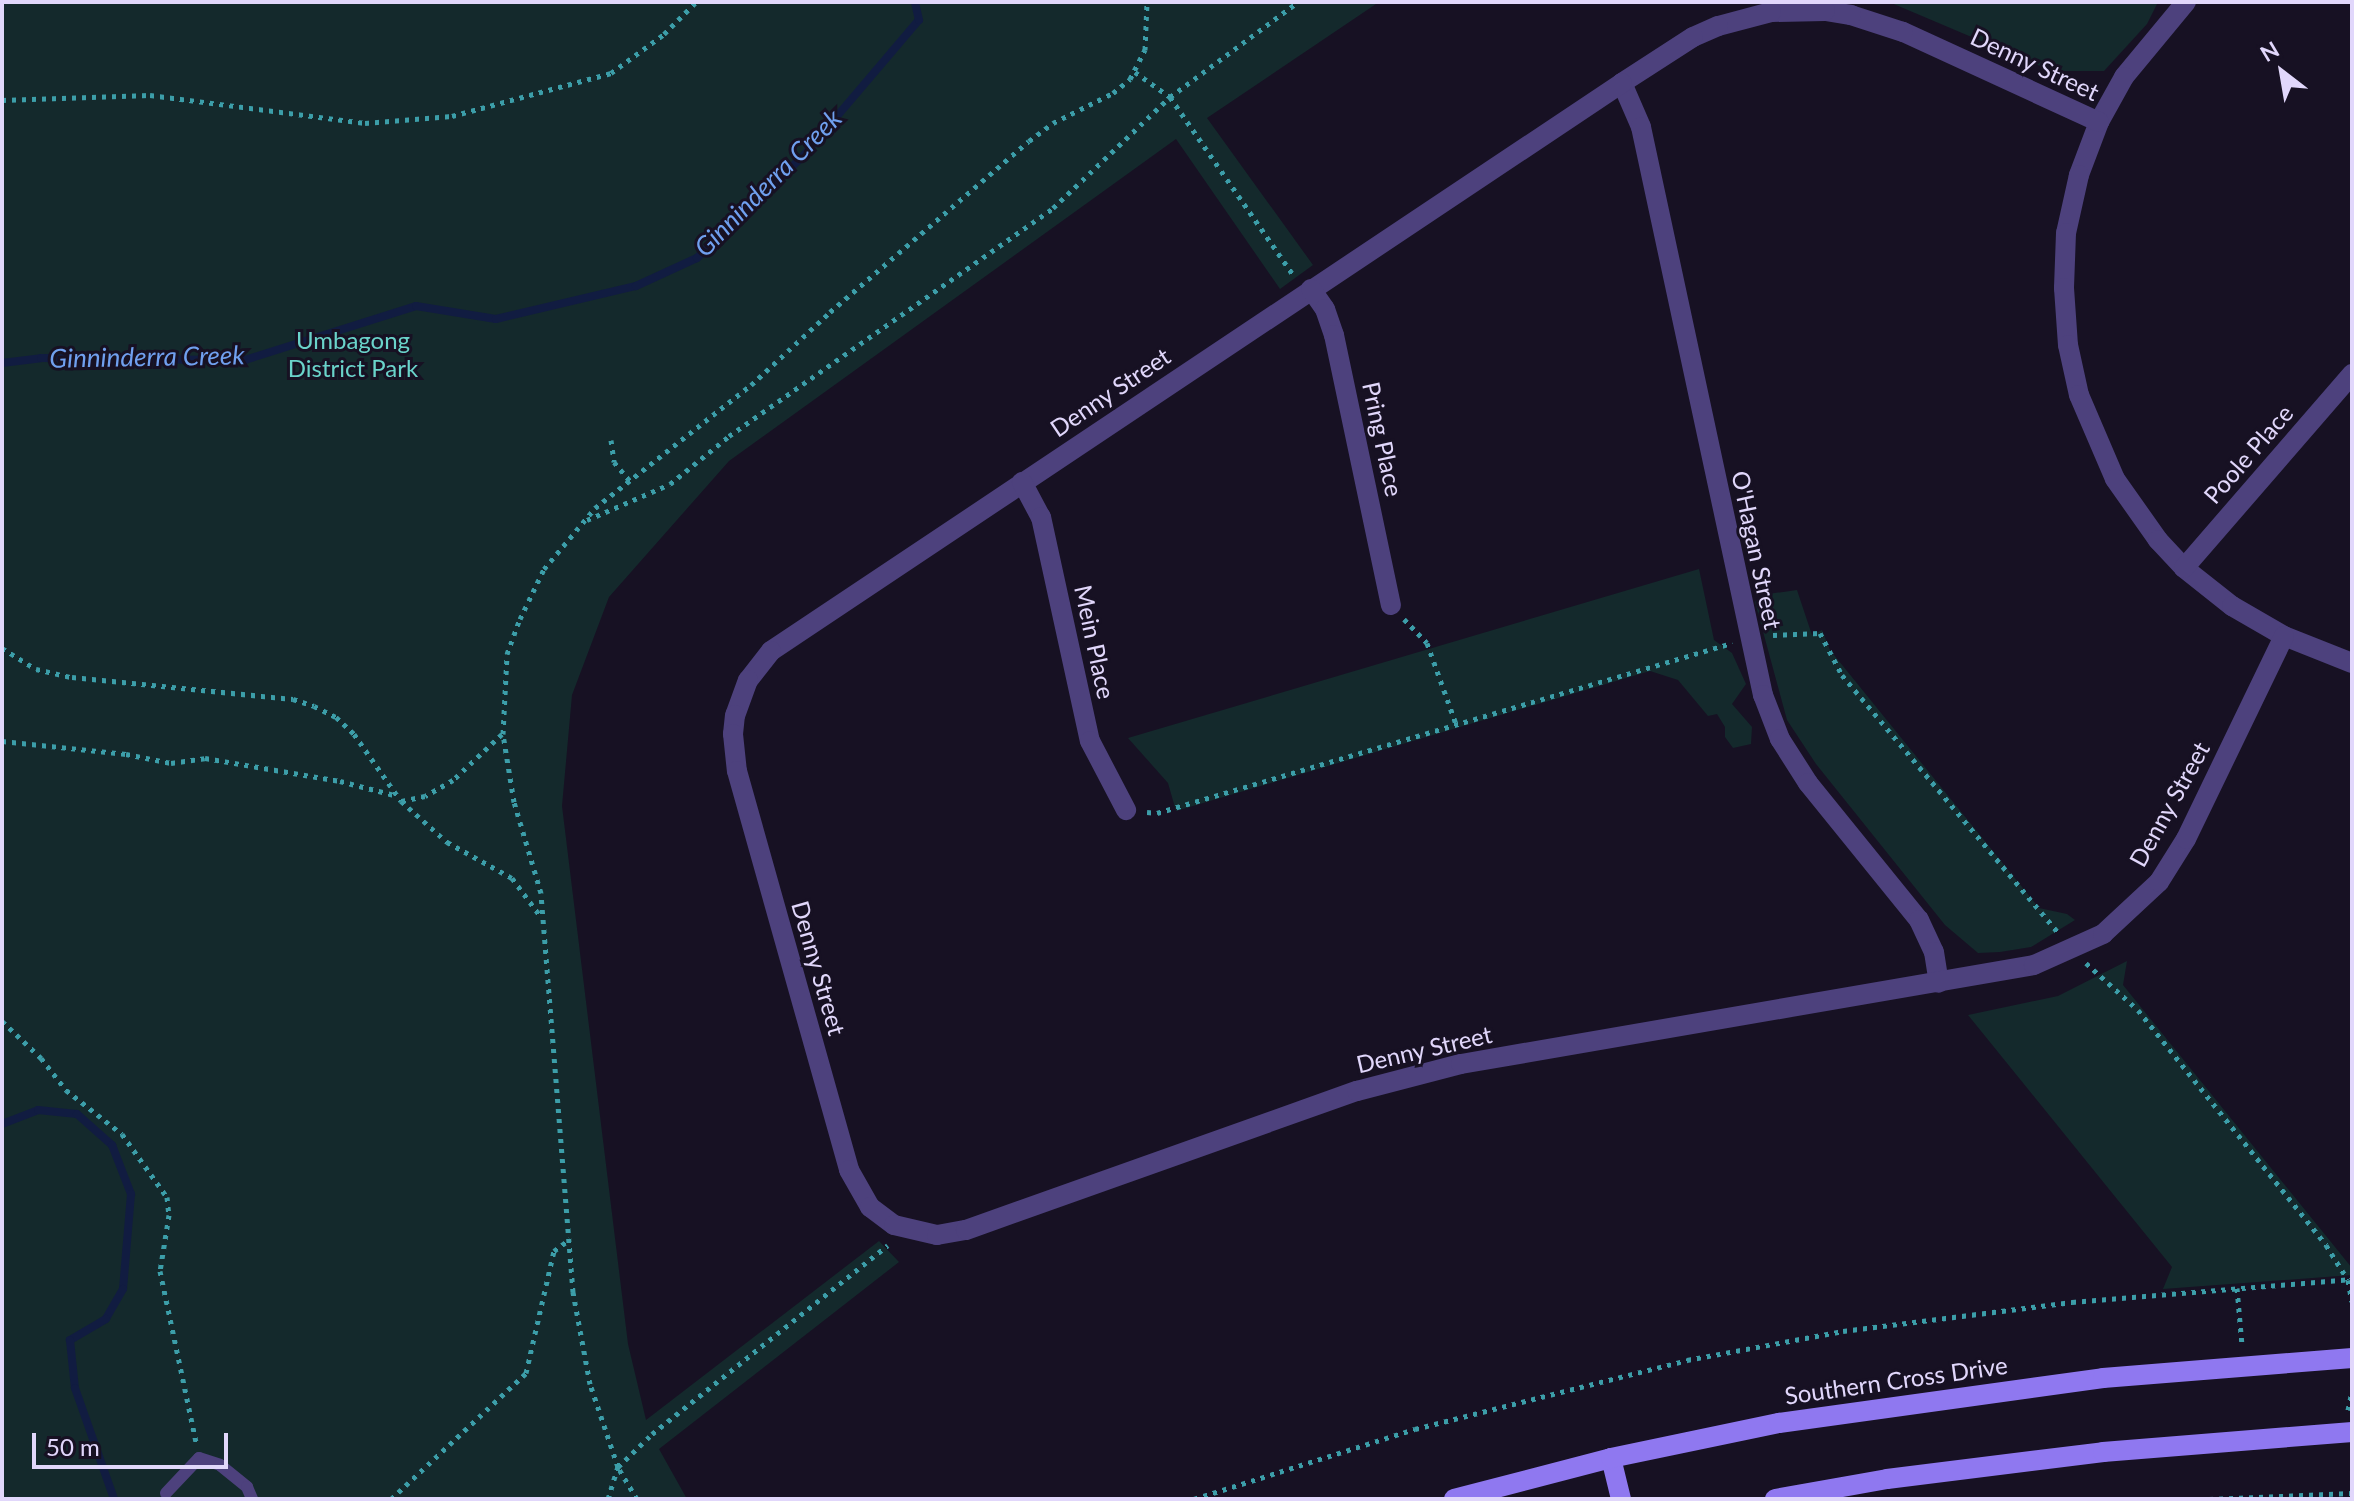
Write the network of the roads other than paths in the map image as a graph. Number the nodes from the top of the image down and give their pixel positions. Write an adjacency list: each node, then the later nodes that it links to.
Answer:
1 (2186, 2): 3 (street)
2 (1622, 83): 3 (street, Denny Street); 4 (street, Denny Street); 12 (street, O'Hagan Street)
3 (2099, 122): 7 (street)
4 (1308, 291): 6 (street, Denny Street); 8 (street, Pring Place)
5 (2352, 374): 7 (street, Poole Place)
6 (1022, 482): 11 (street, Mein Place); 12 (street, Denny Street)
7 (2184, 568): 9 (street)
8 (1391, 605)
9 (2284, 636): 10 (street); 12 (street, Denny Street)
10 (2352, 663)
11 (1126, 810)
12 (1939, 983)
13 (2352, 1358): 15 (main road, Southern Cross Drive)
14 (2352, 1432): 20 (main road)
15 (1611, 1458): 18 (main road, Southern Cross Drive); 19 (main road)
16 (166, 1493): 17 (lane)
17 (252, 1499)
18 (1454, 1499)
19 (1621, 1499)
20 (1775, 1499)

